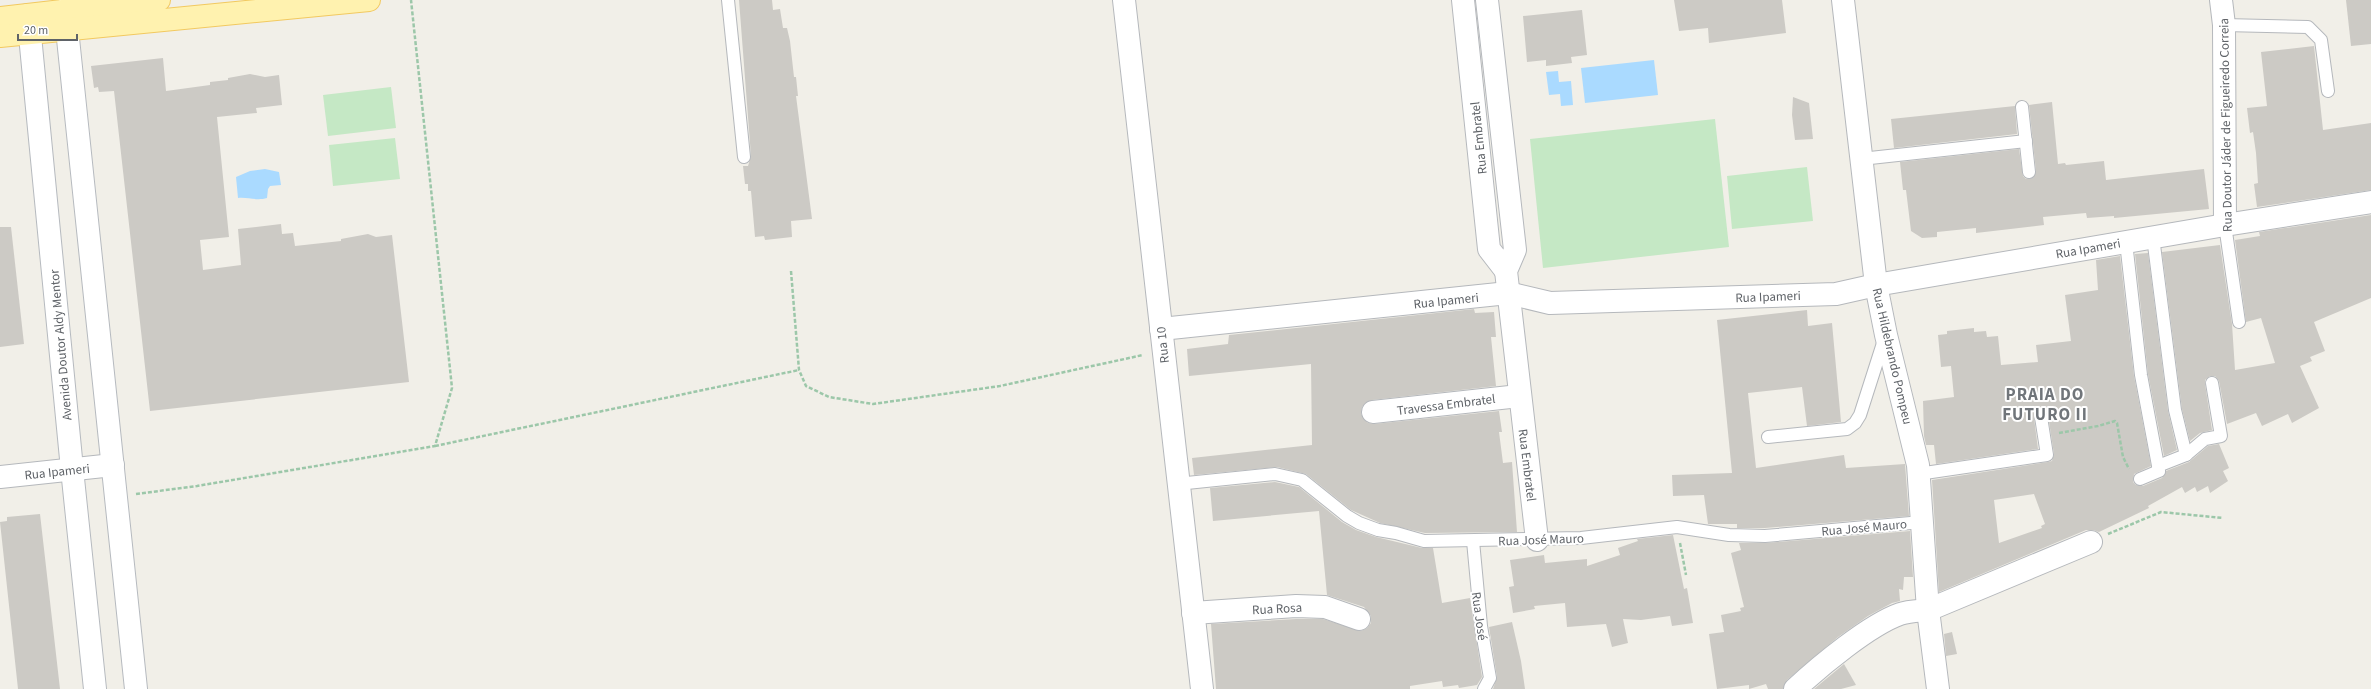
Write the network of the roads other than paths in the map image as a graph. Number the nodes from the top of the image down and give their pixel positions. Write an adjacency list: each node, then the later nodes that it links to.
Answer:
1 (159, 0): 11 (main road)
2 (369, 0): 11 (main road)
3 (728, 0): 17 (lane)
4 (1124, 0): 28 (street, Rua 10)
5 (1463, 0): 24 (street, Rua Embratel)
6 (1487, 0): 24 (street, Rua Embratel)
7 (1843, 0): 18 (street, Rua Hildebrando Pompeu)
8 (2221, 0): 12 (street, Rua Doutor Jáder de Figueiredo Correia)
9 (28, 16): 10 (main road); 11 (main road); 13 (main road); 38 (street, Avenida Doutor Aldy Mentor)
10 (0, 18)
11 (66, 20): 36 (street)
12 (2224, 25): 14 (lane); 21 (street, Rua Doutor Jáder de Figueiredo Correia)
13 (0, 36)
14 (2328, 91)
15 (2022, 107): 16 (lane)
16 (2026, 141): 18 (lane); 19 (lane)
17 (744, 157)
18 (1862, 159): 25 (street, Rua Hildebrando Pompeu)
19 (2029, 172)
20 (2371, 202): 21 (street, Rua Ipameri)
21 (2225, 225): 22 (street, Rua Ipameri); 27 (lane, Rua Doutor Jáder de Figueiredo Correia)
22 (2153, 237): 23 (street, Rua Ipameri); 35 (lane)
23 (2126, 242): 25 (street, Rua Ipameri); 37 (lane)
24 (1506, 271): 26 (street, Rua Embratel)
25 (1876, 285): 26 (street, Rua Ipameri); 29 (street, Rua Hildebrando Pompeu)
26 (1508, 293): 28 (street, Rua Ipameri); 31 (street, Rua Embratel)
27 (2238, 322)
28 (1161, 329): 42 (street, Rua 10)
29 (1886, 335): 34 (lane); 39 (street, Rua Hildebrando Pompeu)
30 (2212, 383): 35 (lane)
31 (1519, 396): 32 (street, Travessa Embratel); 44 (street, Rua Embratel)
32 (1373, 412)
33 (2041, 417): 39 (lane)
34 (1768, 437)
35 (2186, 455): 37 (lane)
36 (113, 464): 38 (street, Rua Ipameri); 51 (street)
37 (2158, 466): 41 (lane)
38 (72, 469): 40 (street, Rua Ipameri); 50 (street, Avenida Doutor Aldy Mentor)
39 (1918, 474): 43 (street, Rua Hildebrando Pompeu)
40 (0, 477)
41 (2140, 479)
42 (1177, 484): 45 (lane, Rua José Mauro); 48 (street, Rua 10)
43 (1922, 522): 44 (lane, Rua José Mauro); 47 (street, Rua Hildebrando Pompeu)
44 (1537, 540): 45 (lane, Rua José Mauro)
45 (1473, 541): 53 (lane, Rua José)
46 (2091, 542): 47 (street)
47 (1928, 610): 54 (street); 55 (street, Rua Hildebrando Pompeu)
48 (1193, 613): 49 (street, Rua Rosa); 52 (street, Rua 10)
49 (1359, 619)
50 (95, 689)
51 (136, 689)
52 (1202, 689)
53 (1484, 689)
54 (1795, 689)
55 (1938, 689)

